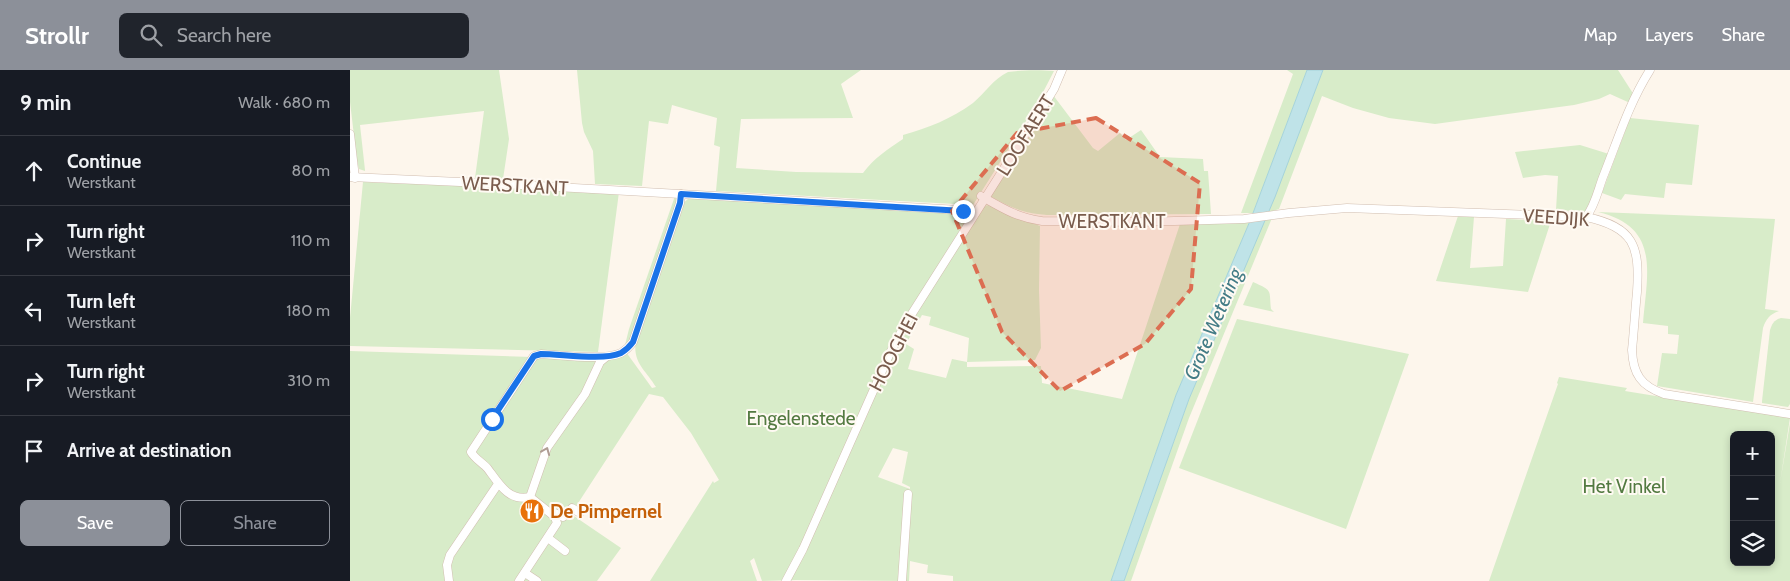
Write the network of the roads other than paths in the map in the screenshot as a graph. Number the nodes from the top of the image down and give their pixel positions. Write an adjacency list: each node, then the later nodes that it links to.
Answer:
1 (1062, 70): 6 (street, LOOFAERT)
2 (1650, 70): 7 (street)
3 (350, 134): 4 (street)
4 (353, 177): 5 (street, WERSTKANT)
5 (681, 194): 8 (street, WERSTKANT); 10 (street)
6 (983, 197): 8 (street, LOOFAERT); 9 (street, WERSTKANT)
7 (1589, 213): 9 (street, VEEDIJK); 11 (street, VEEDIJK)
8 (974, 215): 20 (street, HOOGHEI)
9 (1266, 216)
10 (606, 357): 12 (street); 14 (street, one-way to 10)
11 (1790, 414)
12 (498, 484): 14 (street); 21 (street)
13 (908, 494): 24 (street)
14 (530, 497): 15 (street)
15 (548, 512): 16 (street); 17 (street)
16 (580, 513)
17 (548, 538): 18 (street); 19 (street)
18 (565, 551)
19 (525, 573): 22 (street); 23 (street)
20 (789, 580)
21 (449, 581)
22 (520, 581)
23 (537, 581)
24 (902, 581)

